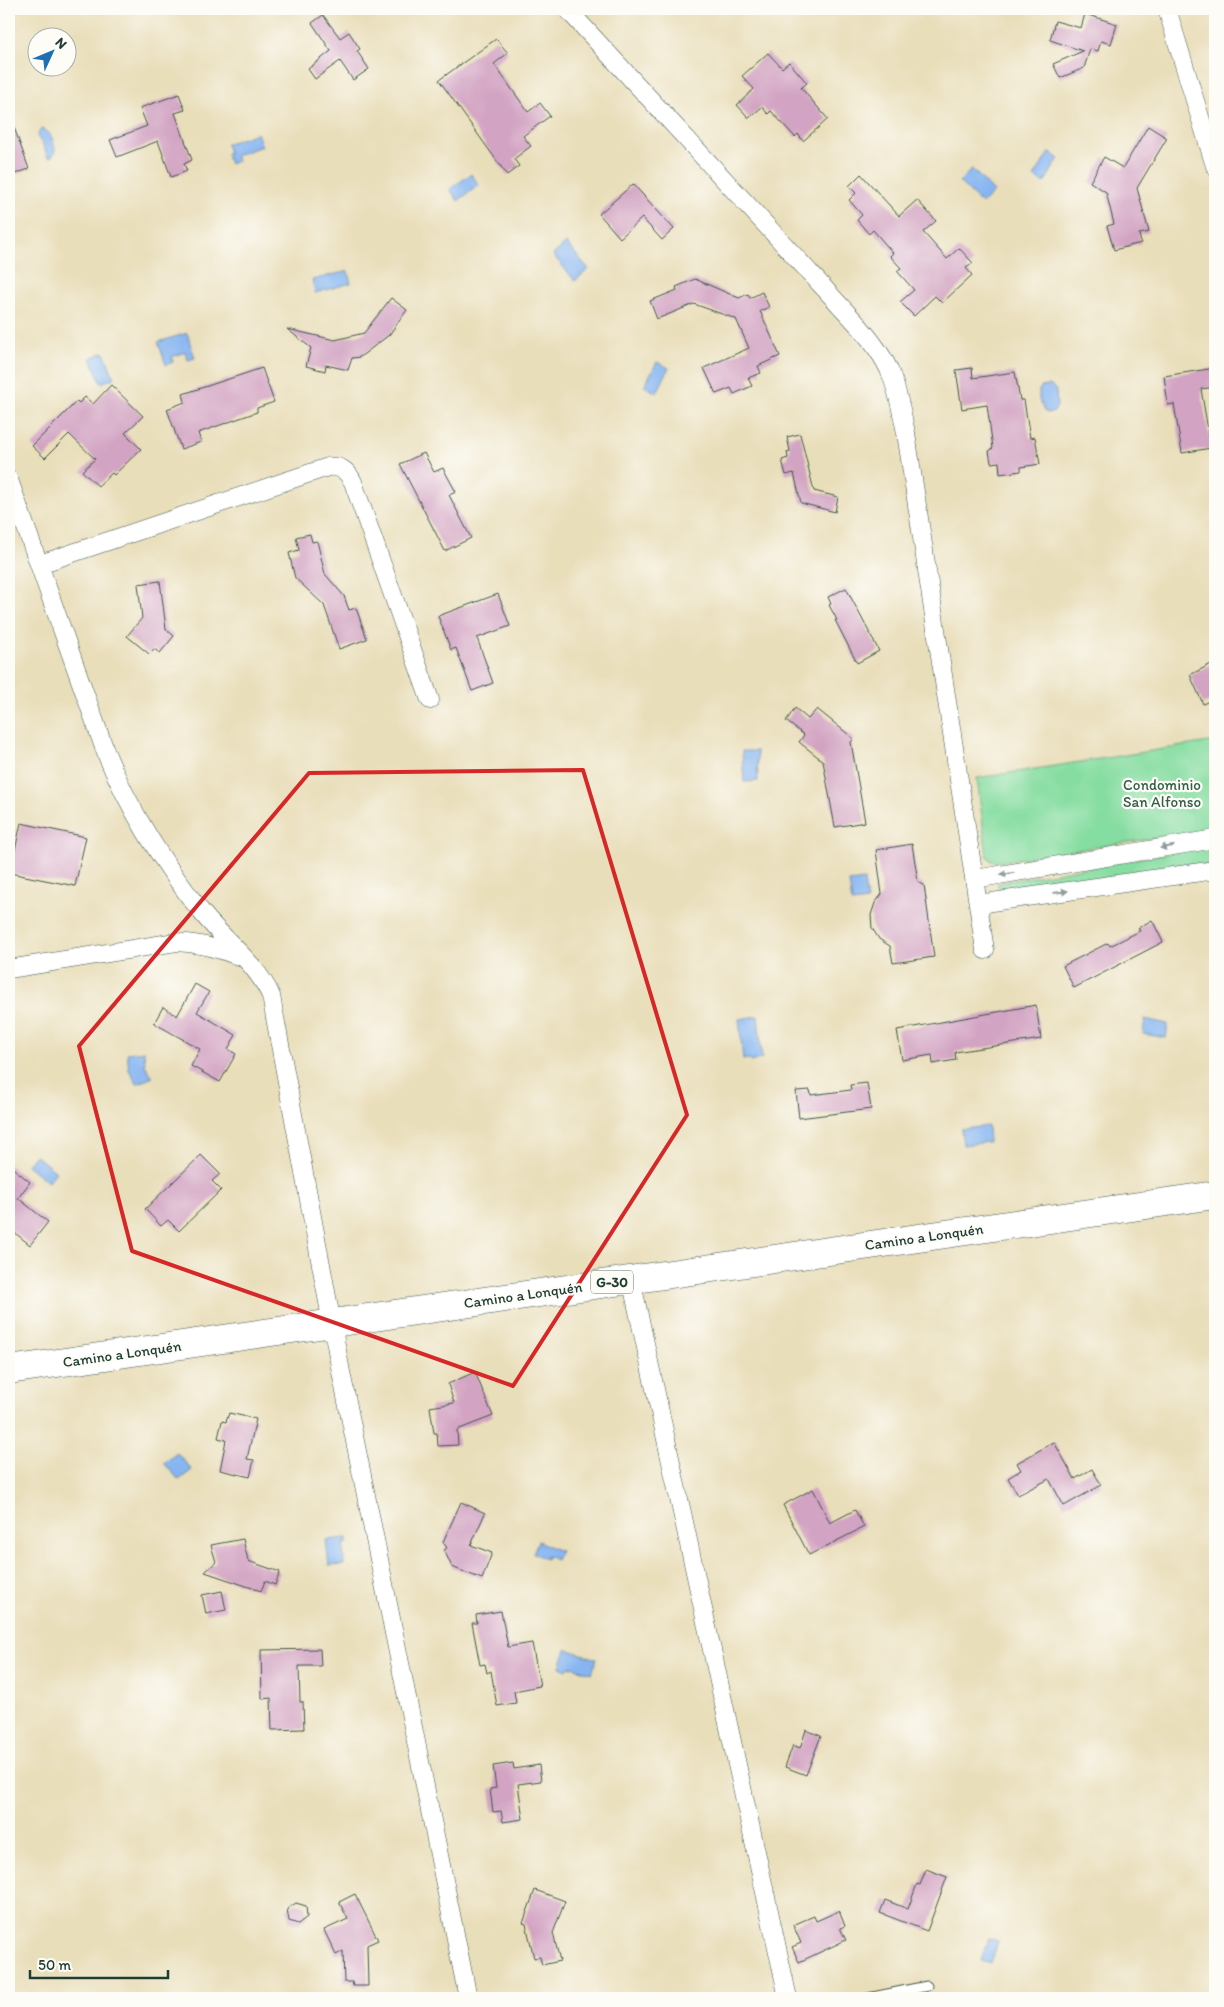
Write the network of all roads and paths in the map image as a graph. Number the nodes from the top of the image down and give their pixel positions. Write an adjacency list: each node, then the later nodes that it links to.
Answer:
1 (567, 9): 9 (street)
2 (1168, 9): 3 (street)
3 (1215, 166)
4 (9, 480): 5 (street)
5 (40, 564): 6 (street); 12 (street)
6 (430, 700)
7 (1215, 840): 9 (street, one-way to 9)
8 (1215, 870): 10 (street, one-way to 8)
9 (975, 879): 10 (street)
10 (978, 904): 11 (street)
11 (985, 950)
12 (244, 959): 13 (street); 16 (street)
13 (9, 969)
14 (1215, 1195): 15 (main road, Camino a Lonquén / G-30)
15 (631, 1279): 16 (main road, Camino a Lonquén / G-30); 20 (street)
16 (332, 1323): 17 (main road, Camino a Lonquén / G-30); 19 (street)
17 (9, 1370)
18 (927, 1986): 21 (lane)
19 (468, 1998)
20 (788, 1998)
21 (868, 1998)

